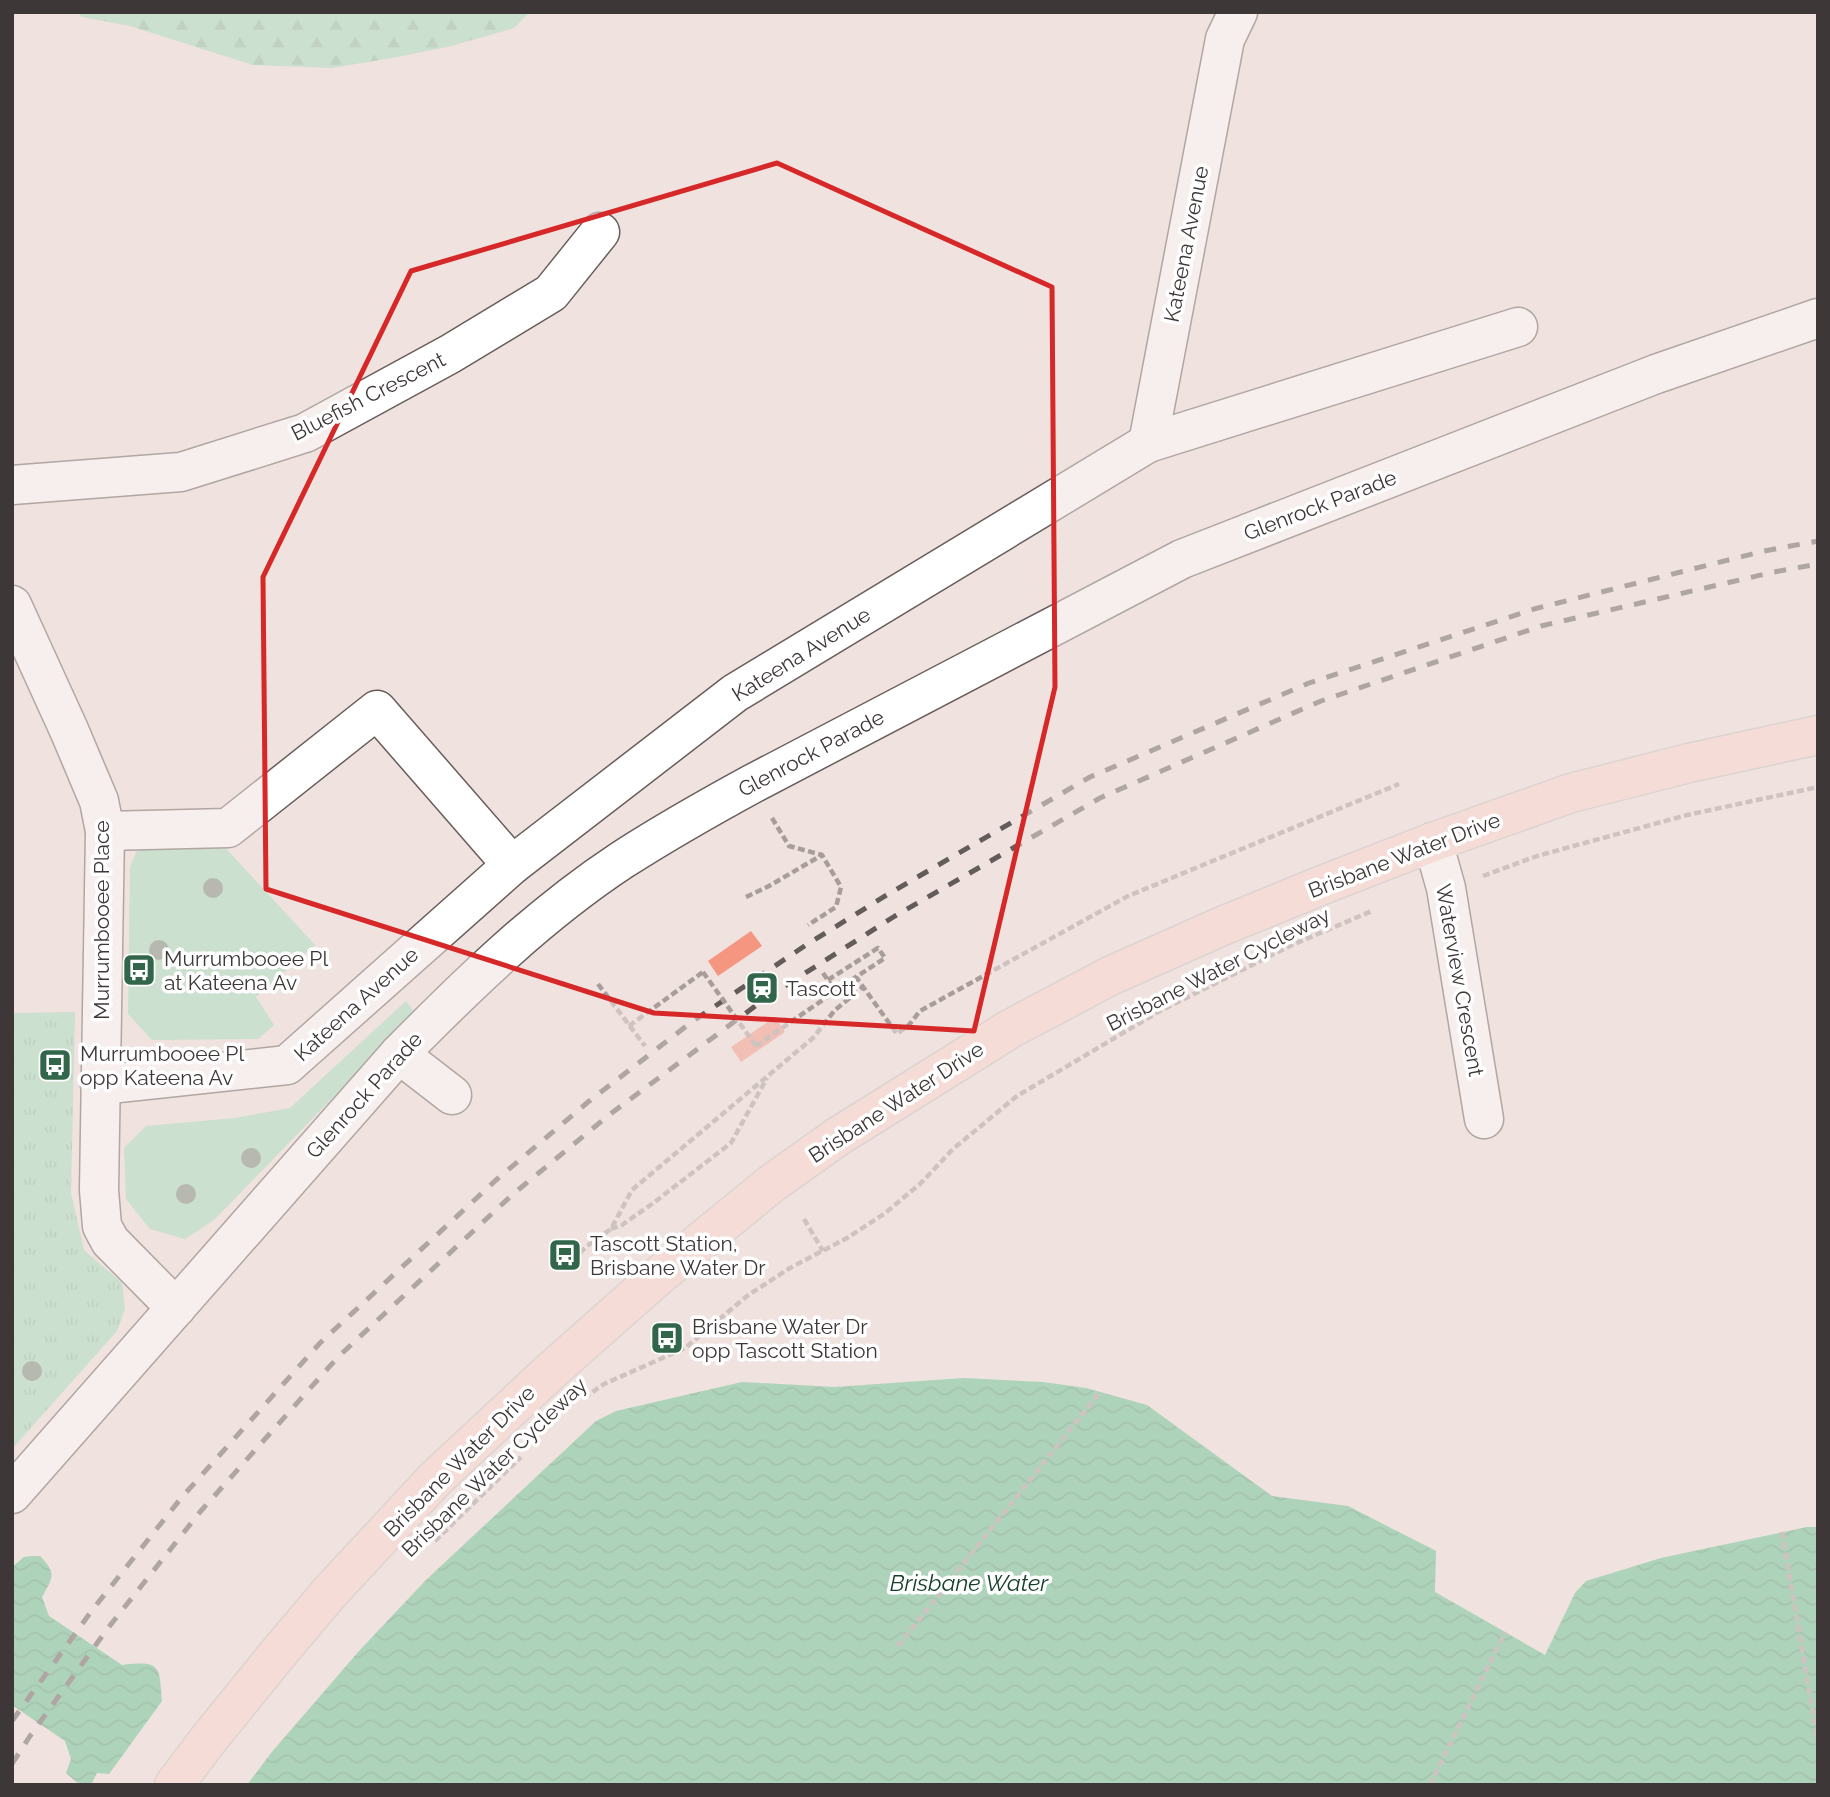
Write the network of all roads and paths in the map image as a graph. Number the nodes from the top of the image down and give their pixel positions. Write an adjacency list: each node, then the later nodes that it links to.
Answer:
1 (1238, 12): 5 (street, Kateena Avenue)
2 (600, 232): 6 (street, Bluefish Crescent)
3 (1818, 318): 9 (street, Glenrock Parade)
4 (1518, 327): 5 (street)
5 (1148, 443): 15 (street, Kateena Avenue)
6 (12, 485)
7 (12, 605): 12 (street, Murrumbooee Place)
8 (1818, 735): 13 (main road, Brisbane Water Drive)
9 (752, 784): 14 (path); 28 (street, Glenrock Parade)
10 (1399, 784): 24 (path)
11 (1818, 787): 16 (path)
12 (104, 831): 15 (street); 30 (street, Murrumbooee Place)
13 (1433, 842): 16 (street, Waterview Crescent); 47 (main road, Brisbane Water Drive)
14 (822, 855): 17 (path); 19 (path)
15 (512, 865): 30 (street, Kateena Avenue)
16 (1446, 888): 32 (street, Waterview Crescent)
17 (746, 897)
18 (1379, 908): 35 (path, Brisbane Water Cycleway)
19 (808, 925)
20 (823, 973): 22 (path)
21 (856, 977): 22 (path); 24 (path); 25 (path)
22 (828, 980): 25 (path)
23 (598, 984): 26 (path)
24 (863, 987): 29 (path)
25 (836, 992): 26 (path, bridge)
26 (629, 1026): 27 (path)
27 (645, 1046)
28 (399, 1054): 31 (street); 37 (street, Glenrock Parade)
29 (770, 1073): 34 (path); 34 (path)
30 (100, 1085): 37 (street, Murrumbooee Place)
31 (452, 1095)
32 (1484, 1119)
33 (804, 1219): 35 (path)
34 (611, 1229): 36 (path)
35 (823, 1251): 39 (path, Brisbane Water Cycleway)
36 (572, 1260)
37 (176, 1308): 41 (street, Glenrock Parade)
38 (1100, 1392): 45 (path)
39 (575, 1406)
40 (527, 1451): 43 (path, Brisbane Water Cycleway)
41 (12, 1494)
42 (1783, 1532): 46 (path)
43 (433, 1543)
44 (1505, 1632): 48 (path)
45 (898, 1646)
46 (1818, 1743)
47 (174, 1785)
48 (1430, 1785)

